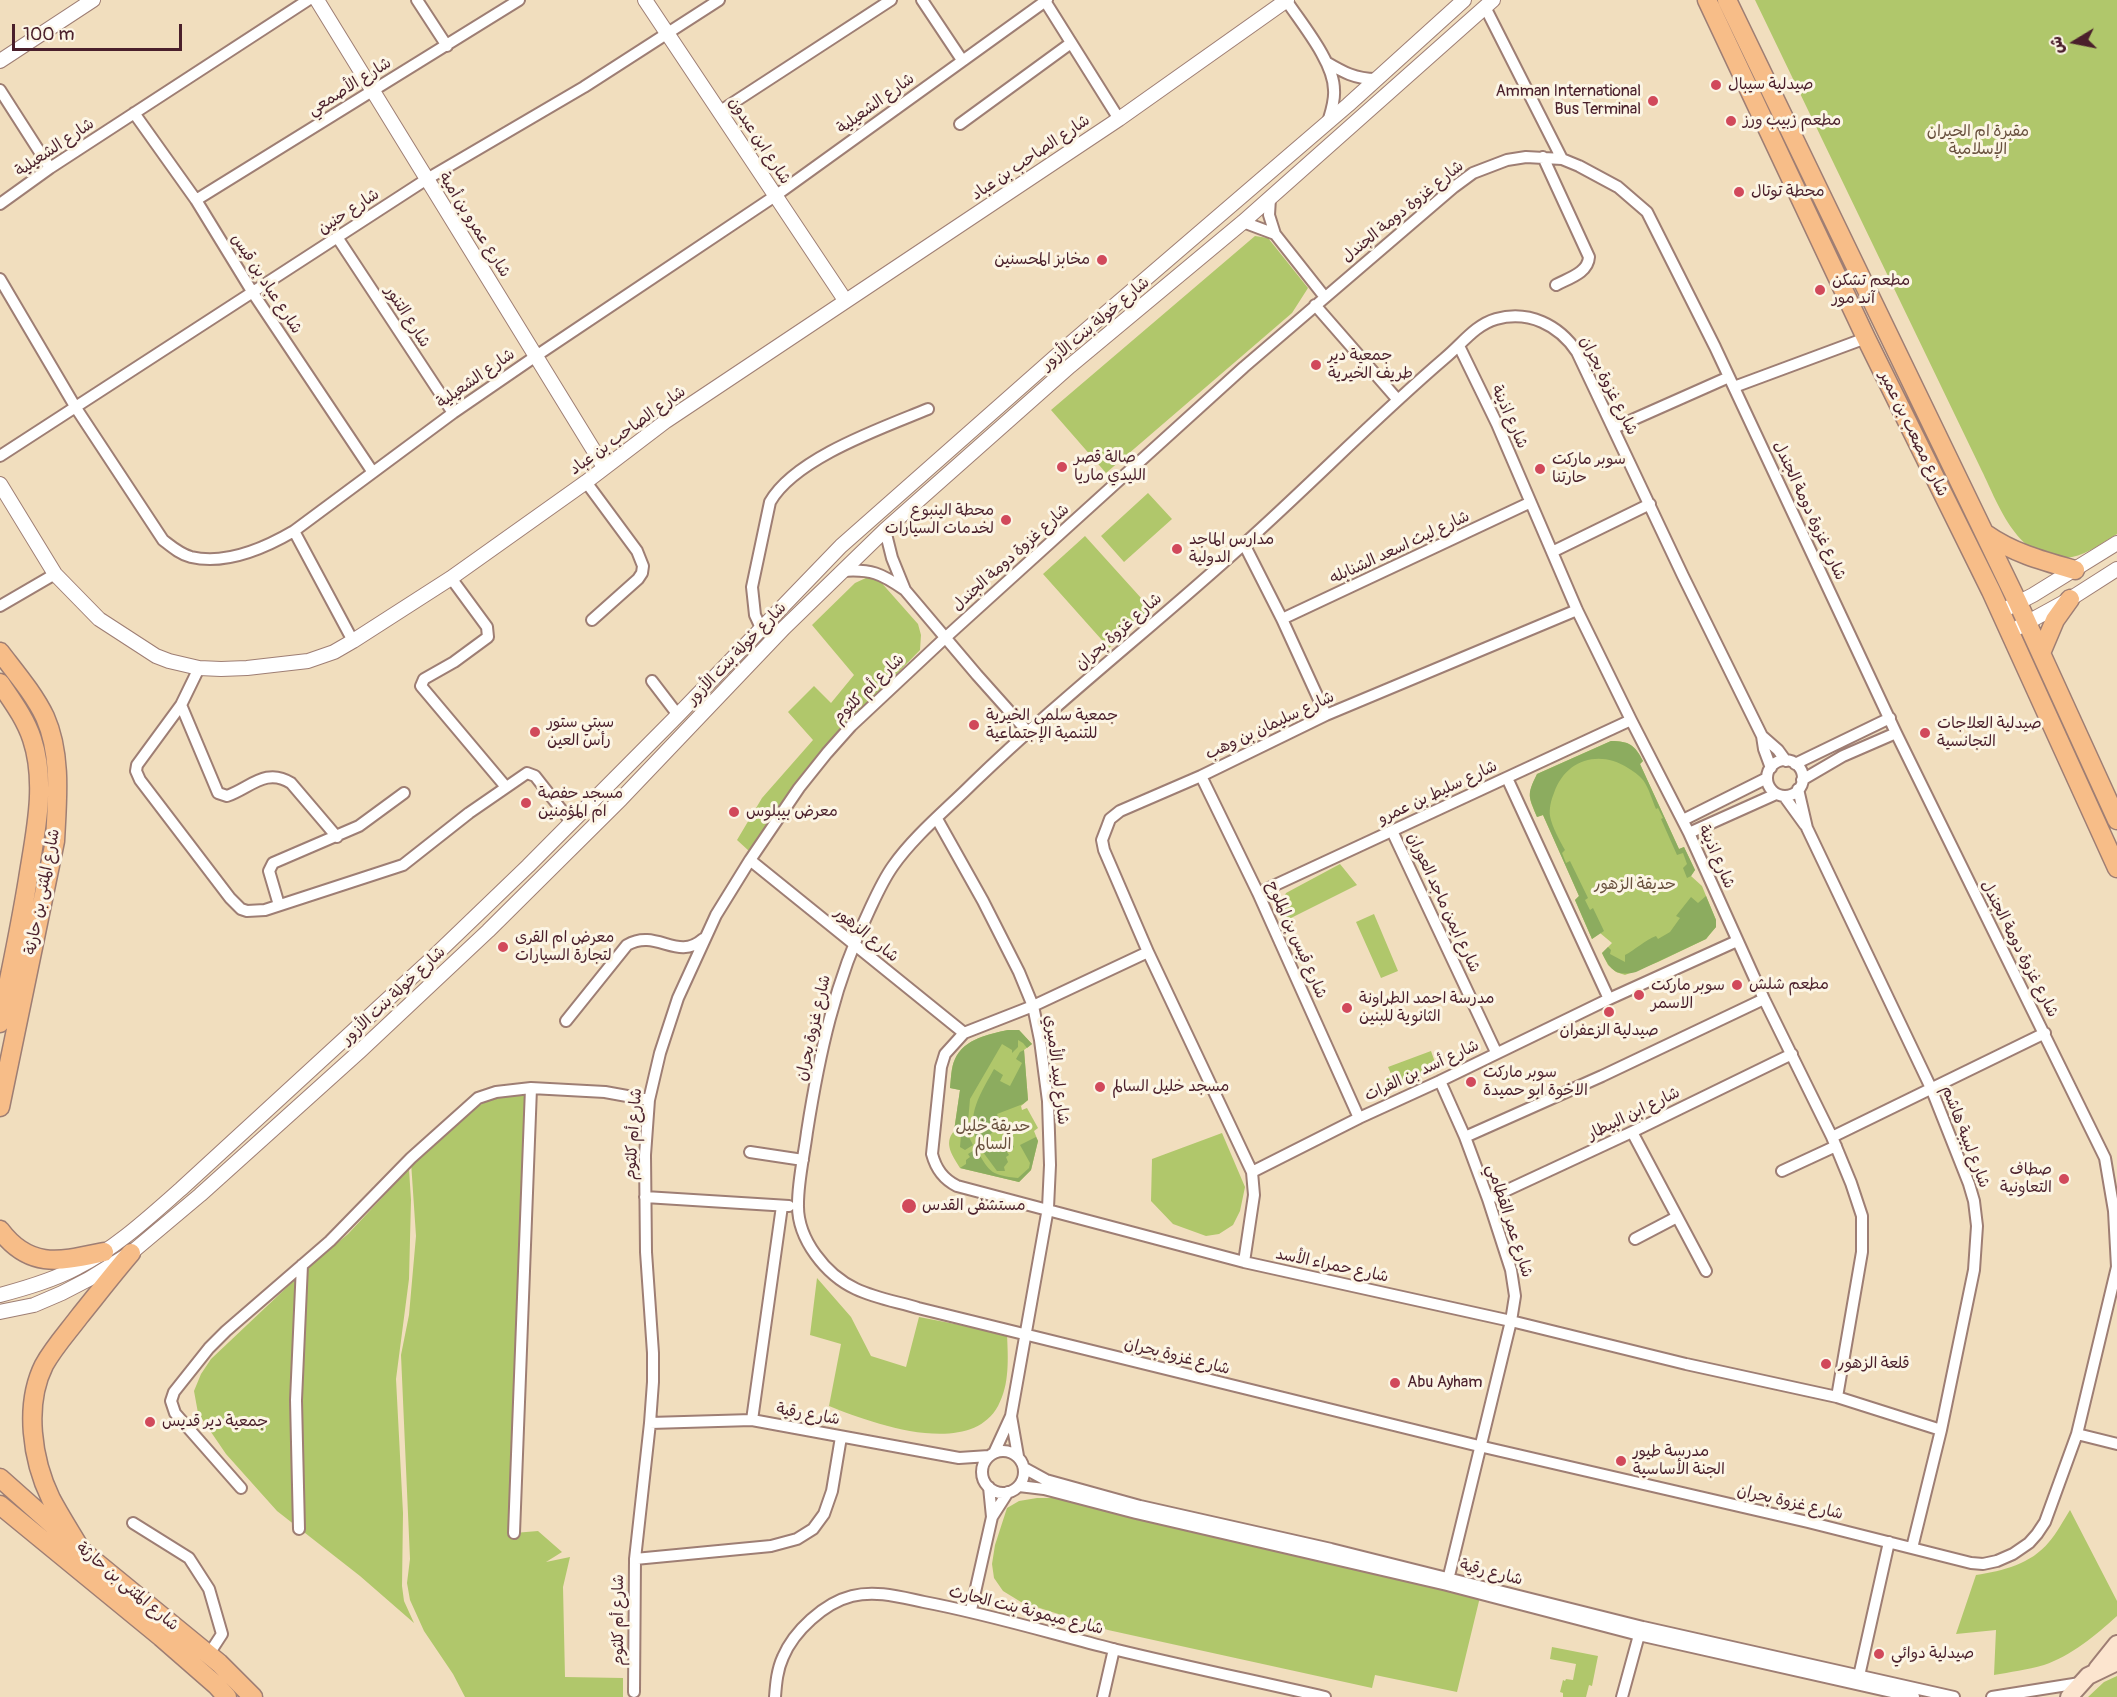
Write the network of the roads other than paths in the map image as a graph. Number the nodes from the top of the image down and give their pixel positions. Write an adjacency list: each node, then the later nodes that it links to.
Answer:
1 (93, 0): 20 (street)
2 (308, 0): 26 (street, شارع الشعيلية)
3 (317, 0): 24 (street, شارع عمرو بن أمية)
4 (417, 0): 18 (street)
5 (519, 0): 18 (street, شارع الأصمعي)
6 (645, 0): 16 (street, شارع ابن عبدون)
7 (719, 0): 16 (street, شارع حنين)
8 (891, 0): 25 (street)
9 (922, 0): 19 (street)
10 (1286, 0): 21 (street); 27 (street, شارع الصاحب بن عباد)
11 (1464, 0): 22 (street, شارع خولة بنت الأزور)
12 (1727, 0): 68 (highway, شارع مصعب بن عمير)
13 (1046, 1): 17 (street); 19 (street, شارع الشعيلية)
14 (1489, 3): 31 (street); 35 (street, شارع خولة بنت الأزور)
15 (1708, 4): 48 (highway, شارع مصعب بن عمير)
16 (667, 33): 25 (street, شارع ابن عبدون); 33 (street, شارع حنين)
17 (1071, 43): 27 (street); 29 (street)
18 (447, 46): 24 (street, شارع الأصمعي)
19 (962, 60): 34 (street, شارع الشعيلية)
20 (0, 61)
21 (1326, 62): 22 (street); 28 (street)
22 (1376, 79): 28 (street, شارع خولة بنت الأزور)
23 (0, 90): 32 (street)
24 (372, 90): 33 (street, شارع عمرو بن أمية); 36 (street, شارع الأصمعي)
25 (719, 112): 34 (street, شارع ابن عبدون)
26 (134, 113): 32 (street, شارع الشعيلية); 36 (street, شارع عباد بن قيس)
27 (1119, 119): 45 (street, شارع الصاحب بن عباد)
28 (1328, 122): 47 (street, شارع خولة بنت الأزور)
29 (960, 124)
30 (1543, 157): 31 (street, شارع غزوة دومة الجندل); 42 (street); 44 (street, شارع غزوة دومة الجندل)
31 (1562, 159): 52 (street, شارع غزوة دومة الجندل)
32 (50, 168): 37 (street, شارع الشعيلية)
33 (427, 179): 40 (street, شارع حنين); 51 (street, شارع عمرو بن أمية)
34 (775, 196): 45 (street, شارع ابن عبدون); 51 (street, شارع الشعيلية)
35 (1270, 198): 38 (street, شارع خولة بنت الأزور); 39 (street)
36 (196, 200): 43 (street, شارع عباد بن قيس)
37 (0, 204)
38 (1243, 222): 39 (street); 50 (street, شارع خولة بنت الأزور)
39 (1275, 234): 44 (street)
40 (337, 237): 43 (street, شارع حنين); 57 (street, شارع التنور)
41 (0, 279): 55 (street, شارع الشعيلية)
42 (1556, 285)
43 (253, 293): 55 (street, شارع حنين); 61 (street, شارع عباد بن قيس)
44 (1324, 296): 46 (street, شارع غزوة دومة الجندل)
45 (845, 300): 60 (street, شارع الصاحب بن عباد)
46 (1315, 305): 54 (street); 88 (street, شارع غزوة دومة الجندل)
47 (1077, 338): 50 (street); 86 (street, شارع خولة بنت الأزور)
48 (1866, 338): 53 (street); 82 (highway, شارع مصعب بن عمير)
49 (1459, 346): 54 (street, شارع غزوة بحران); 58 (street, شارع غزوة بحران); 64 (street, شارع اذينة)
50 (1086, 352): 66 (street, شارع خولة بنت الأزور)
51 (536, 356): 57 (street, شارع الشعيلية); 60 (street, شارع عمرو بن أمية)
52 (1729, 377): 53 (street, شارع غزوة دومة الجندل); 58 (street)
53 (1734, 387): 98 (street, شارع غزوة دومة الجندل)
54 (1397, 399): 70 (street, شارع غزوة بحران)
55 (76, 408): 59 (street, شارع حنين); 67 (street, شارع الشعيلية)
56 (928, 409): 86 (street)
57 (453, 413): 61 (street, شارع الشعيلية)
58 (1614, 428): 65 (street, شارع غزوة بحران)
59 (0, 456)
60 (604, 467): 62 (street, شارع الصاحب بن عباد)
61 (372, 471): 67 (street, شارع الشعيلية)
62 (586, 482): 76 (street, شارع الصاحب بن عباد); 84 (street)
63 (0, 484): 75 (street, شارع الصاحب بن عباد)
64 (1530, 503): 71 (street, شارع اذينة); 83 (street, شارع ليث اسعد الشنابله)
65 (1650, 504): 71 (street); 102 (street, شارع غزوة بحران)
66 (885, 530): 74 (street, شارع خولة بنت الأزور); 77 (street)
67 (294, 531): 89 (street)
68 (1985, 533): 73 (highway); 79 (highway, شارع مصعب بن عمير)
69 (2117, 543): 73 (street)
70 (1244, 544): 83 (street); 100 (street, شارع غزوة بحران)
71 (1551, 552): 81 (street, شارع اذينة)
72 (2117, 569): 78 (street)
73 (2075, 570): 79 (street)
74 (842, 571): 77 (street); 104 (street, شارع خولة بنت الأزور)
75 (55, 574): 80 (street); 92 (street, شارع الصاحب بن عباد)
76 (451, 578): 89 (street, شارع الصاحب بن عباد); 110 (street)
77 (905, 590): 88 (street)
78 (2070, 599): 85 (street); 91 (highway)
79 (2018, 603): 82 (street); 85 (highway, شارع مصعب بن عمير)
80 (0, 606)
81 (1577, 610): 97 (street, شارع سليمان بن وهب); 99 (street, شارع اذينة)
82 (2000, 612): 87 (highway, شارع مصعب بن عمير)
83 (1282, 619): 97 (street)
84 (592, 620)
85 (2027, 622): 87 (street); 91 (highway, شارع مصعب بن عمير)
86 (761, 628): 96 (street, شارع خولة بنت الأزور)
87 (2010, 633): 124 (highway, شارع مصعب بن عمير)
88 (945, 638): 100 (street); 123 (street, شارع أم كلثوم)
89 (354, 641): 92 (street, شارع الصاحب بن عباد)
90 (0, 652): 122 (highway, شارع المثنى بن حارثة)
91 (2041, 653): 115 (highway, شارع مصعب بن عمير)
92 (199, 668): 95 (street)
93 (652, 681): 96 (street)
94 (0, 683): 121 (highway, شارع المثنى بن حارثة)
95 (181, 705): 120 (street); 126 (street)
96 (678, 715): 103 (street, شارع خولة بنت الأزور)
97 (1326, 715): 107 (street, شارع سليمان بن وهب)
98 (1890, 718): 101 (street, شارع غزوة دومة الجندل); 105 (street)
99 (1631, 720): 108 (street, شارع سليط بن عمرو); 114 (street, شارع اذينة)
100 (1027, 731): 113 (street, شارع غزوة بحران)
101 (1896, 732): 109 (street); 137 (street, شارع غزوة دومة الجندل)
102 (1762, 736): 105 (street, شارع غزوة بحران); 106 (street, شارع غزوة بحران)
103 (654, 740): 104 (street); 116 (street, شارع خولة بنت الأزور)
104 (666, 751): 164 (street, شارع خولة بنت الأزور)
105 (1790, 762): 106 (street); 109 (street)
106 (1769, 773): 112 (street); 114 (street)
107 (1201, 776): 125 (street, شارع قيس بن الملوح); 130 (street, شارع سليمان بن وهب)
108 (1508, 778): 118 (street, شارع سليط بن عمرو); 131 (street)
109 (1800, 784): 112 (street); 117 (street, شارع لبيبة هاشم)
110 (506, 787): 116 (street); 126 (street)
111 (404, 793): 120 (street)
112 (1780, 795): 117 (street, شارع لبيبة هاشم); 119 (street)
113 (937, 819): 129 (street, شارع غزوة بحران); 133 (street, شارع لبيد الأميري)
114 (1683, 820): 119 (street, شارع اذينة)
115 (2117, 820)
116 (572, 822): 163 (street, شارع خولة بنت الأزور)
117 (1807, 828): 142 (street, شارع لبيبة هاشم)
118 (1392, 831): 125 (street, شارع سليط بن عمرو); 138 (street, شارع ايمن ماجد العوران)
119 (1689, 832): 128 (street, شارع اذينة)
120 (337, 837): 126 (street)
121 (35, 838): 122 (highway); 135 (highway, شارع المثنى بن حارثة)
122 (55, 841): 144 (highway, شارع المثنى بن حارثة)
123 (750, 860): 127 (street, شارع أم كلثوم); 129 (street, شارع الزهور)
124 (2117, 868)
125 (1258, 893): 145 (street, شارع قيس بن الملوح)
126 (279, 905)
127 (703, 939): 134 (street); 143 (street, شارع أم كلثوم)
128 (1737, 941): 131 (street, شارع أسد بن الفرات); 132 (street, شارع اذينة)
129 (853, 944): 136 (street, شارع الزهور); 152 (street, شارع غزوة بحران)
130 (1148, 952): 133 (street); 153 (street, شارع سليمان بن وهب)
131 (1609, 999): 138 (street, شارع أسد بن الفرات)
132 (1764, 999): 139 (street, شارع اذينة); 147 (street)
133 (1033, 1006): 136 (street, شارع حمراء الأسد); 159 (street, شارع لبيد الأميري)
134 (566, 1021)
135 (0, 1023)
136 (964, 1033): 159 (street, شارع حمراء الأسد)
137 (2045, 1033): 142 (street); 151 (street, شارع غزوة دومة الجندل)
138 (1496, 1052): 140 (street, شارع أسد بن الفرات)
139 (1792, 1054): 146 (street, شارع ابن البيطار); 148 (street, شارع اذينة)
140 (1440, 1081): 145 (street, شارع أسد بن الفرات); 147 (street, شارع عمر القطامي)
141 (531, 1088): 143 (street); 166 (street); 195 (street)
142 (1930, 1088): 148 (street); 176 (street, شارع لبيبة هاشم)
143 (649, 1100): 155 (street, شارع أم كلثوم)
144 (0, 1107)
145 (1359, 1118): 153 (street, شارع أسد بن الفرات)
146 (1632, 1132): 156 (street, شارع ابن البيطار); 160 (street)
147 (1465, 1137): 156 (street, شارع عمر القطامي)
148 (1834, 1141): 154 (street); 172 (street, شارع اذينة)
149 (750, 1152): 152 (street)
150 (2117, 1154): 151 (street)
151 (2105, 1158): 177 (street, شارع غزوة دومة الجندل)
152 (803, 1160): 158 (street, شارع غزوة بحران)
153 (1252, 1172): 165 (street, شارع سليمان بن وهب)
154 (1782, 1172)
155 (645, 1197): 157 (street); 175 (street, شارع أم كلثوم)
156 (1488, 1199): 170 (street, شارع عمر القطامي)
157 (782, 1206): 158 (street); 174 (street)
158 (798, 1207): 171 (street, شارع غزوة بحران)
159 (1048, 1209): 165 (street, شارع حمراء الأسد); 171 (street, شارع لبيد الأميري)
160 (1677, 1217): 162 (street); 167 (street)
161 (0, 1230): 163 (highway)
162 (1635, 1239)
163 (104, 1252): 168 (street, شارع خولة بنت الأزور)
164 (131, 1253): 169 (street, شارع خولة بنت الأزور); 198 (highway)
165 (1244, 1262): 170 (street, شارع حمراء الأسد)
166 (303, 1265): 189 (street); 194 (street)
167 (1706, 1271)
168 (0, 1295)
169 (0, 1312)
170 (1511, 1321): 172 (street, شارع حمراء الأسد); 180 (street, شارع عمر القطامي)
171 (1024, 1334): 173 (street, شارع لبيد الأميري); 180 (street, شارع غزوة بحران)
172 (1837, 1397): 176 (street, شارع حمراء الأسد)
173 (1011, 1416): 181 (street, شارع لبيد الأميري); 182 (street, شارع لبيد الأميري)
174 (752, 1420): 175 (street, شارع رقية); 178 (street, شارع رقية)
175 (650, 1423): 199 (street, شارع أم كلثوم)
176 (1941, 1430): 197 (street, شارع لبيبة هاشم)
177 (2077, 1434): 179 (street); 197 (street, شارع غزوة دومة الجندل)
178 (841, 1437): 183 (street, شارع رقية); 199 (street)
179 (2117, 1444)
180 (1479, 1446): 196 (street, شارع غزوة بحران); 200 (street, شارع عمر القطامي)
181 (991, 1455): 182 (street); 183 (street, شارع رقية); 185 (street)
182 (1018, 1456): 184 (street)
183 (959, 1458): 185 (street, شارع رقية)
184 (1024, 1468): 188 (street); 200 (street, شارع رقية)
185 (983, 1474): 187 (street)
186 (0, 1478): 198 (highway, شارع المثنى بن حارثة)
187 (989, 1486): 190 (street); 192 (street)
188 (1019, 1486): 190 (street); 200 (street, شارع رقية)
189 (241, 1488)
190 (1008, 1492): 192 (street)
191 (0, 1505): 212 (highway, شارع المثنى بن حارثة)
192 (992, 1517): 201 (street)
193 (134, 1523): 205 (street)
194 (299, 1529)
195 (514, 1533)
196 (1890, 1542): 197 (street, شارع غزوة بحران); 208 (street)
197 (1912, 1548)
198 (81, 1550): 205 (highway, شارع المثنى بن حارثة)
199 (634, 1559): 210 (street, شارع أم كلثوم)
200 (1448, 1581): 202 (street, شارع رقية); 208 (street, شارع رقية)
201 (971, 1610): 204 (street, شارع ميمونة بنت الحارث); 214 (street, شارع ميمونة بنت الحارث)
202 (1640, 1635): 208 (street, شارع رقية); 217 (street)
203 (2117, 1644): 207 (main road)
204 (1114, 1649): 215 (street); 216 (street, شارع ميمونة بنت الحارث)
205 (209, 1654): 213 (highway, شارع المثنى بن حارثة)
206 (2117, 1662): 207 (main road)
207 (2097, 1671): 209 (main road)
208 (1858, 1680): 211 (street); 218 (street, شارع رقية); 219 (street, شارع رقية)
209 (2080, 1683): 220 (street); 221 (main road)
210 (634, 1692)
211 (1854, 1696)
212 (227, 1697)
213 (253, 1697)
214 (775, 1697)
215 (1103, 1697)
216 (1325, 1697)
217 (1622, 1697)
218 (1914, 1697)
219 (1954, 1697)
220 (1992, 1697)
221 (2069, 1697)

